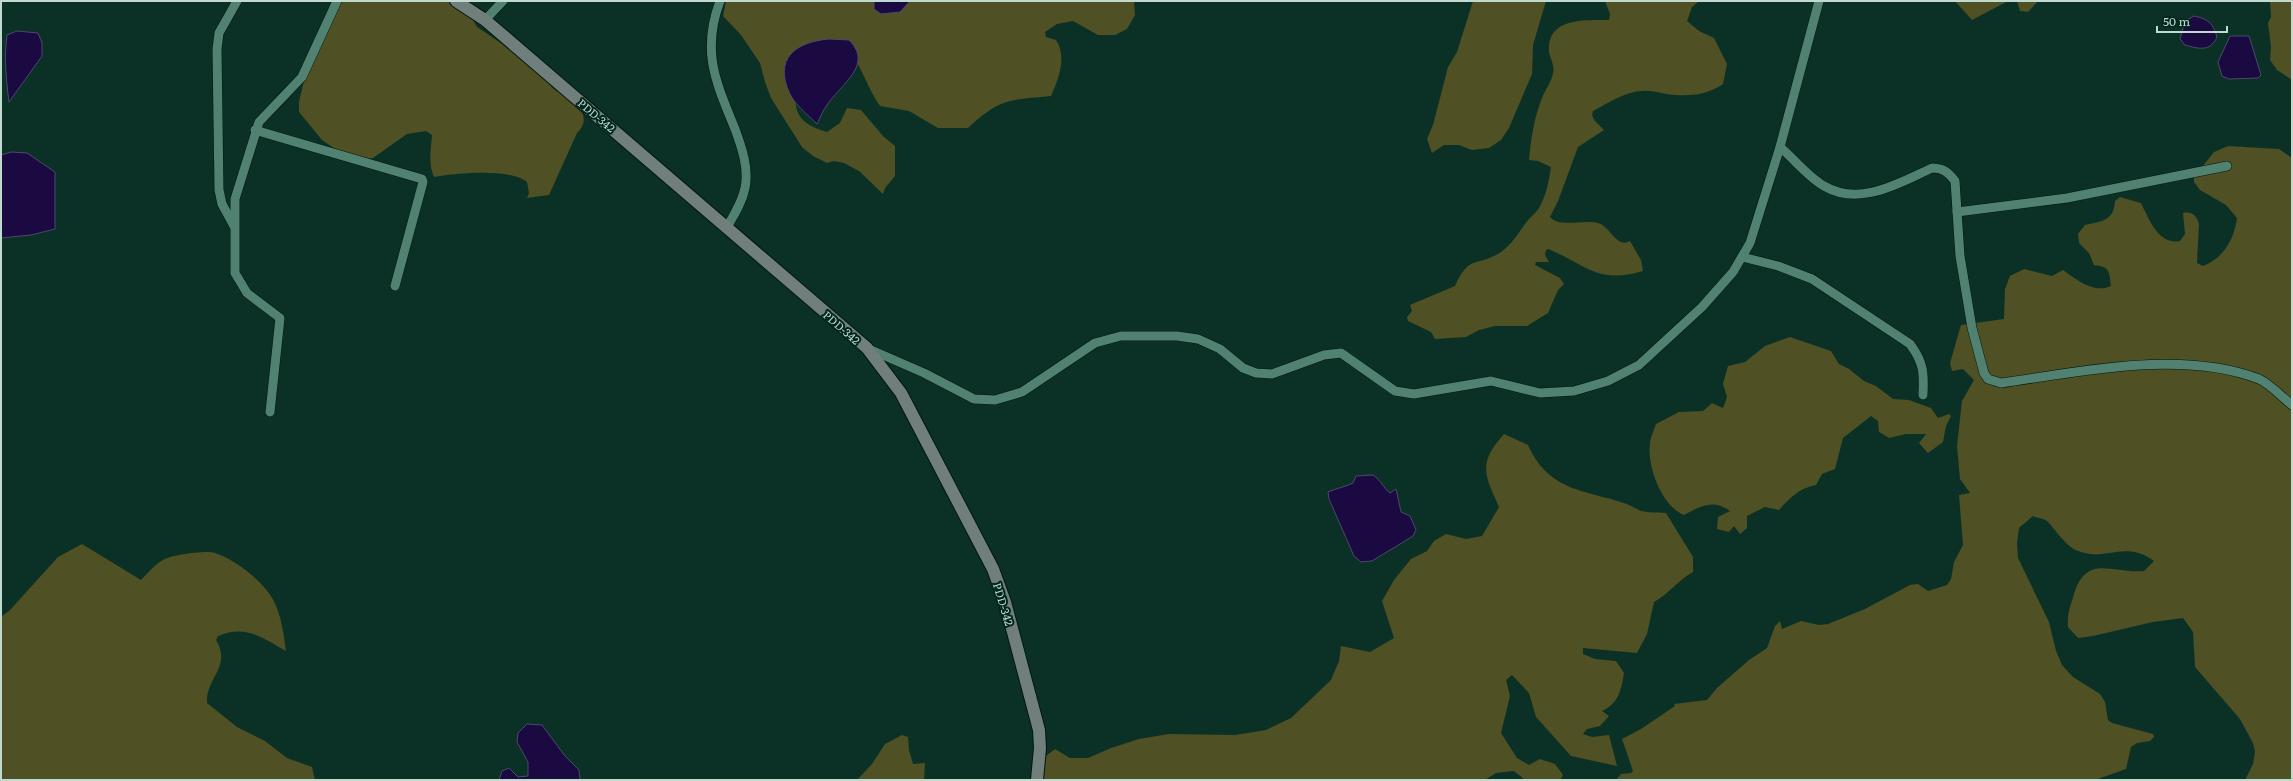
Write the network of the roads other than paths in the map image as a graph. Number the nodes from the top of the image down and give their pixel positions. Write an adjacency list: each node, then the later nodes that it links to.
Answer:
1 (237, 1): 12 (street)
2 (337, 1): 8 (street)
3 (456, 1): 7 (street, PDD-342 / PDD-342)
4 (503, 1): 7 (street)
5 (720, 1): 13 (street)
6 (1819, 1): 9 (street)
7 (485, 20): 13 (street, PDD-342 / PDD-342)
8 (255, 130): 12 (street); 15 (street)
9 (1780, 147): 11 (street); 14 (street)
10 (2227, 166): 11 (street)
11 (1957, 212): 18 (street)
12 (235, 227): 19 (street)
13 (727, 227): 16 (street, PDD-342 / PDD-342)
14 (1742, 257): 16 (street); 17 (street)
15 (395, 286)
16 (867, 348): 20 (street, PDD-342 / PDD-342)
17 (1923, 395)
18 (2292, 405)
19 (270, 412)
20 (1037, 780)

